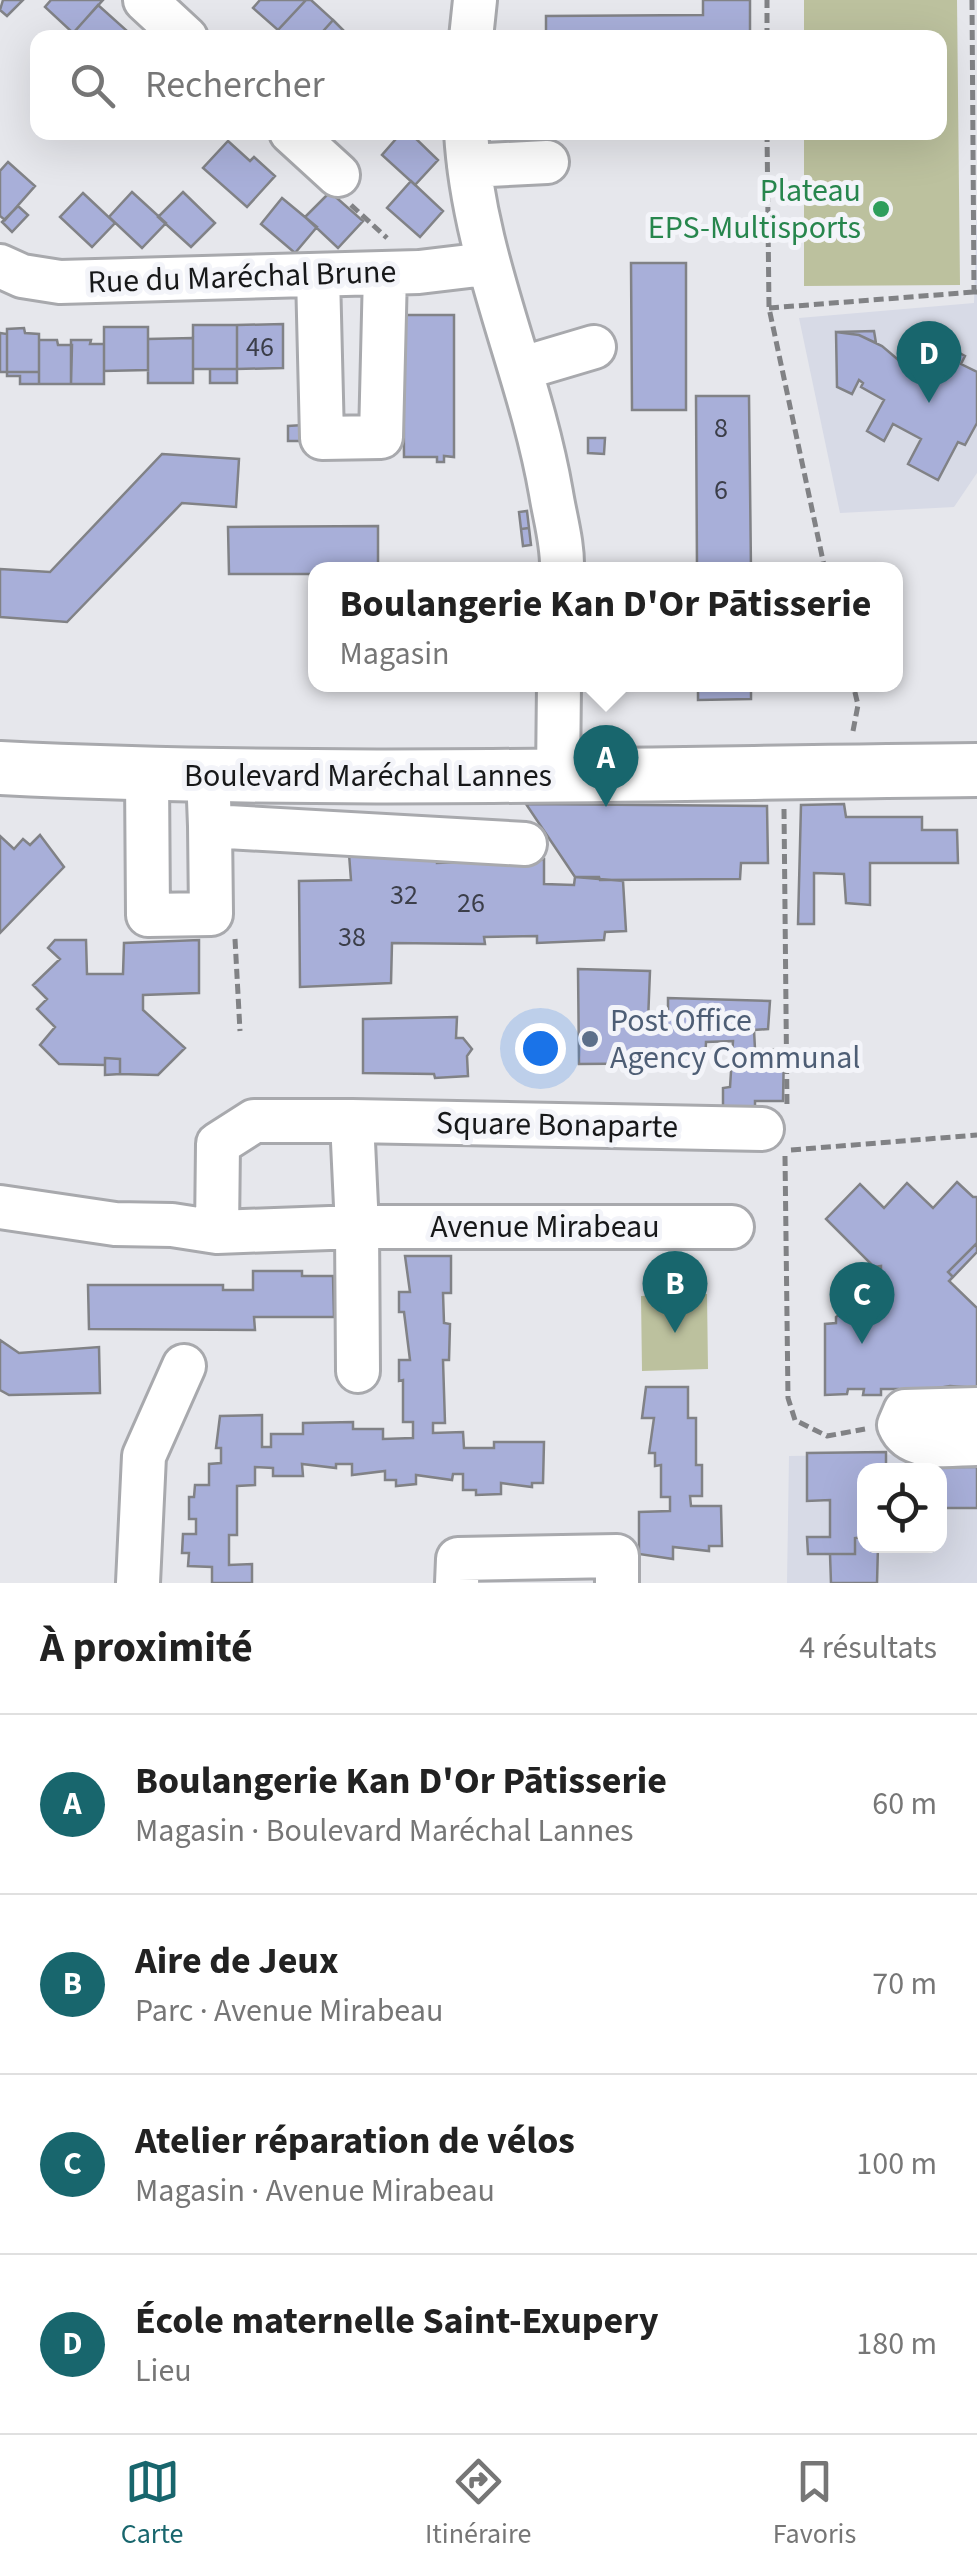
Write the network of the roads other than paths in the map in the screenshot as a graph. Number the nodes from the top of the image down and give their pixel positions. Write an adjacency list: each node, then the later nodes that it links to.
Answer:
1 (145, 0): 3 (street)
2 (475, 0): 4 (street)
3 (177, 30)
4 (471, 30)
5 (300, 140): 8 (street)
6 (468, 149): 7 (street); 9 (street)
7 (546, 162)
8 (338, 175)
9 (486, 264): 11 (street, Rue du Maréchal Brune); 14 (street)
10 (0, 266): 12 (street, Rue du Maréchal Brune)
11 (402, 272): 12 (street, Rue du Maréchal Brune); 12 (street)
12 (318, 274)
13 (594, 347): 14 (street)
14 (520, 369): 15 (street)
15 (561, 562)
16 (559, 692): 19 (street)
17 (0, 745): 19 (main road, Boulevard Maréchal Lannes)
18 (977, 746): 19 (main road, Boulevard Maréchal Lannes)
19 (558, 763): 21 (main road, Boulevard Maréchal Lannes); 22 (main road, Boulevard Maréchal Lannes)
20 (0, 768): 23 (main road, Boulevard Maréchal Lannes)
21 (977, 770)
22 (208, 774): 23 (main road, Boulevard Maréchal Lannes); 24 (street)
23 (147, 776): 24 (street)
24 (210, 826): 25 (street)
25 (525, 844)
26 (352, 1121): 27 (street, Square Bonaparte); 29 (street); 31 (street, Square Bonaparte)
27 (780, 1134)
28 (0, 1207): 31 (street)
29 (357, 1227): 30 (street, Avenue Mirabeau); 31 (street); 33 (street)
30 (732, 1227)
31 (216, 1232)
32 (184, 1366): 36 (street)
33 (358, 1370)
34 (977, 1409): 35 (street)
35 (977, 1444)
36 (138, 1583)
37 (457, 1583): 38 (street)
38 (618, 1583)

